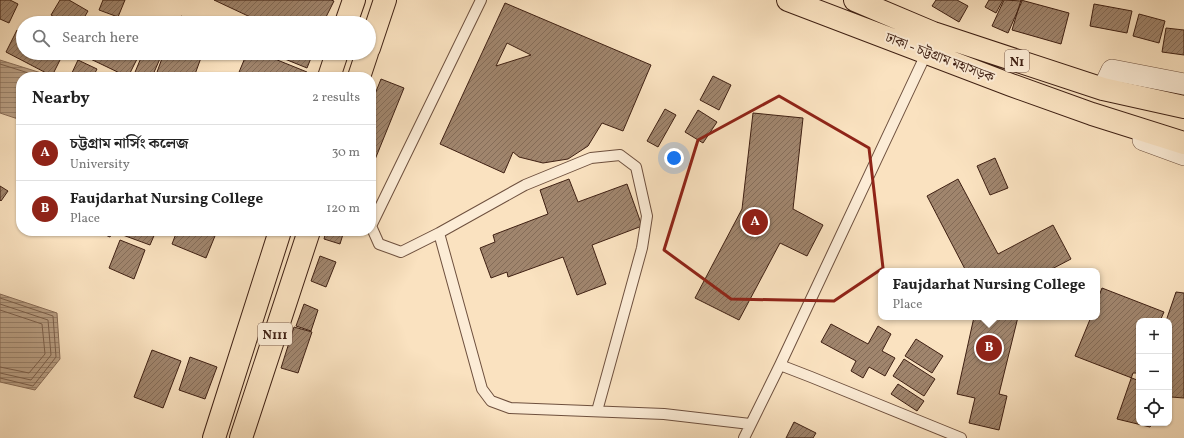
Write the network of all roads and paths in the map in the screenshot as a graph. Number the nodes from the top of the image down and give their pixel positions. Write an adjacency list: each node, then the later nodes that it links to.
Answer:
1 (480, 0): 17 (lane)
2 (788, 0): 6 (highway, ঢাকা - চট্টগ্রাম মহাসড়ক / N1)
3 (854, 0): 13 (highway, ঢাকা - চট্টগ্রাম মহাসড়ক / N1)
4 (384, 5): 5 (highway)
5 (376, 28)
6 (927, 52): 12 (highway, ঢাকা - চট্টগ্রাম মহাসড়ক / N1); 22 (lane)
7 (335, 60): 9 (highway)
8 (365, 60): 10 (highway)
9 (331, 72)
10 (361, 72)
11 (1184, 84): 13 (street)
12 (1011, 85): 15 (highway, ঢাকা - চট্টগ্রাম মহাসড়ক / N1); 16 (street)
13 (1103, 89): 14 (highway, ঢাকা - চট্টগ্রাম মহাসড়ক / N1)
14 (1184, 107)
15 (1184, 143)
16 (1184, 155)
17 (376, 216)
18 (439, 233): 21 (lane); 23 (lane); 23 (lane)
19 (278, 236): 25 (highway, N111)
20 (307, 236): 26 (highway, N111)
21 (375, 236)
22 (780, 365): 24 (lane); 28 (lane)
23 (597, 411): 24 (lane)
24 (750, 424): 27 (lane)
25 (214, 438)
26 (241, 438)
27 (744, 438)
28 (961, 438)

